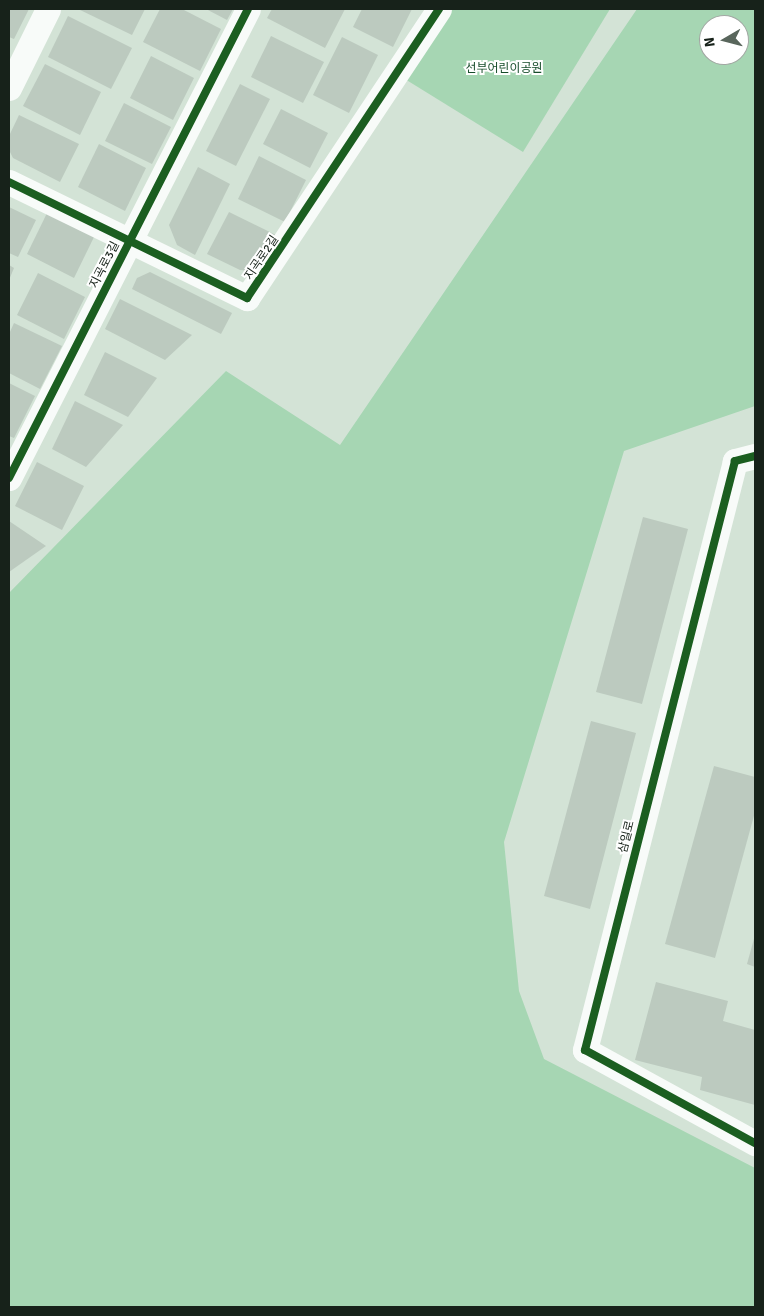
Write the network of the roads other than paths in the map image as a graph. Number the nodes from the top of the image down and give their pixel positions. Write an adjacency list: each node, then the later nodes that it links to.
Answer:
1 (48, 9): 4 (street)
2 (248, 9): 6 (street, 지곡로3길)
3 (439, 9): 6 (street, 지곡로2길)
4 (9, 88)
5 (9, 182): 6 (street, 지곡로2길)
6 (130, 241): 8 (street, 지곡로3길)
7 (755, 456): 9 (street, 삼일로)
8 (9, 478)
9 (755, 1143)

